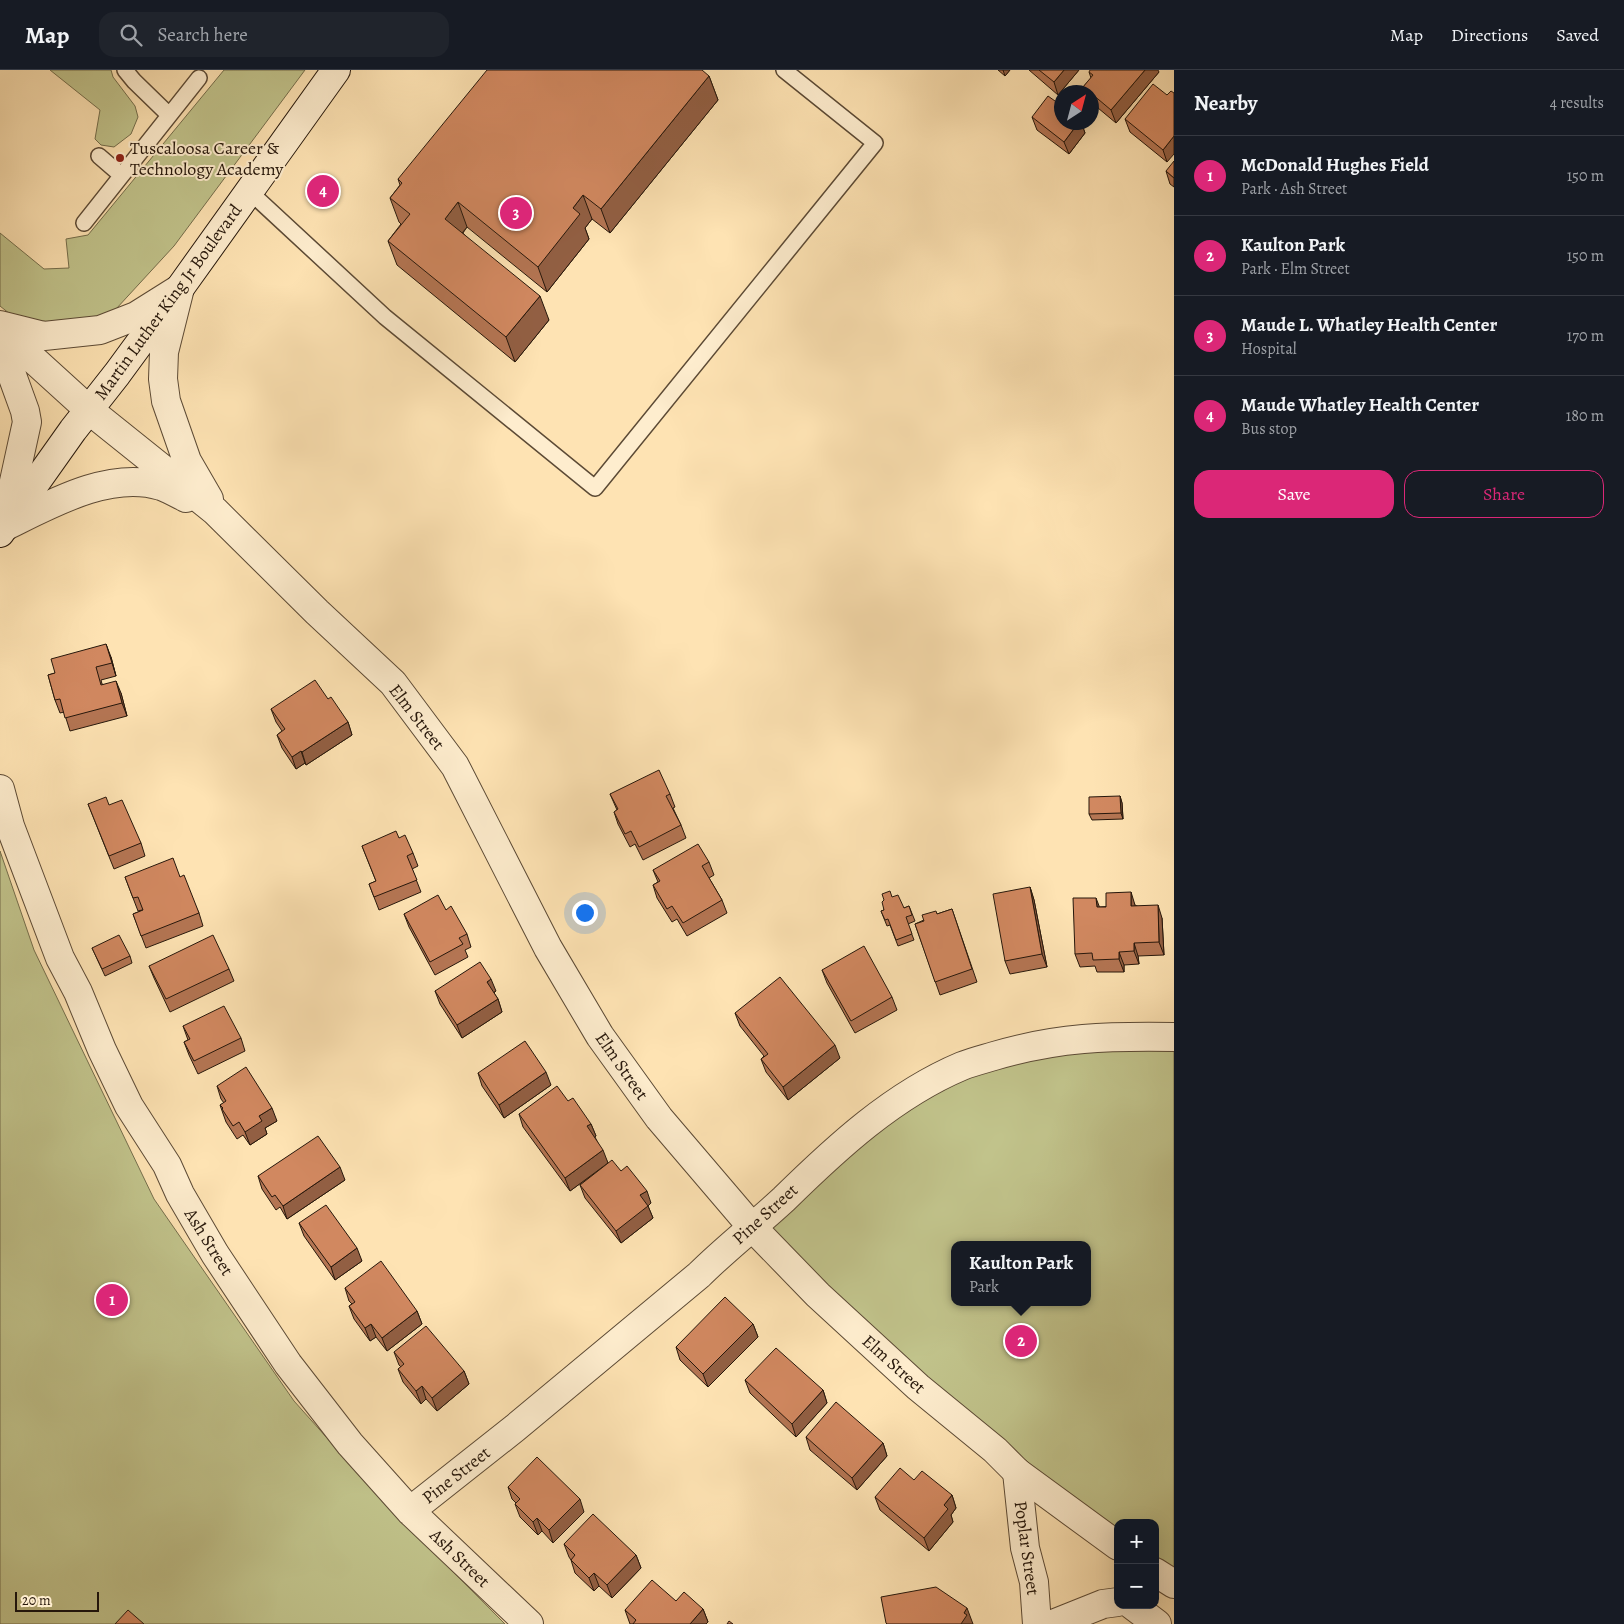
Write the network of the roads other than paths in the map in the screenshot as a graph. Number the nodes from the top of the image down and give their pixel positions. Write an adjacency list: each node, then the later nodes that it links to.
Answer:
1 (125, 70): 5 (lane)
2 (336, 70): 8 (street, Martin Luther King Jr Boulevard)
3 (784, 70): 8 (lane)
4 (199, 78): 5 (lane)
5 (169, 116): 7 (lane)
6 (99, 156): 7 (lane)
7 (121, 175): 9 (lane)
8 (249, 191): 10 (street, Martin Luther King Jr Boulevard)
9 (84, 223)
10 (180, 288): 11 (street); 14 (street, Martin Luther King Jr Boulevard); 15 (street, Elm Street)
11 (0, 325)
12 (0, 329): 14 (street, Elm Street)
13 (0, 342): 16 (street)
14 (89, 410): 15 (street, Elm Street); 16 (street, Martin Luther King Jr Boulevard)
15 (216, 511): 16 (street); 19 (street, Elm Street)
16 (2, 530)
17 (0, 789): 21 (street, Ash Street)
18 (1174, 1038): 19 (street, Pine Street)
19 (752, 1227): 20 (street, Elm Street); 21 (street, Pine Street)
20 (1017, 1472): 22 (street, Elm Street); 29 (street, Poplar Street)
21 (410, 1510): 28 (street, Ash Street)
22 (1114, 1543)
23 (1159, 1575): 24 (street)
24 (1174, 1586): 25 (street)
25 (1159, 1591)
26 (1114, 1603): 30 (street)
27 (1137, 1609): 31 (street)
28 (529, 1624)
29 (1037, 1624)
30 (1052, 1624)
31 (1157, 1624)

